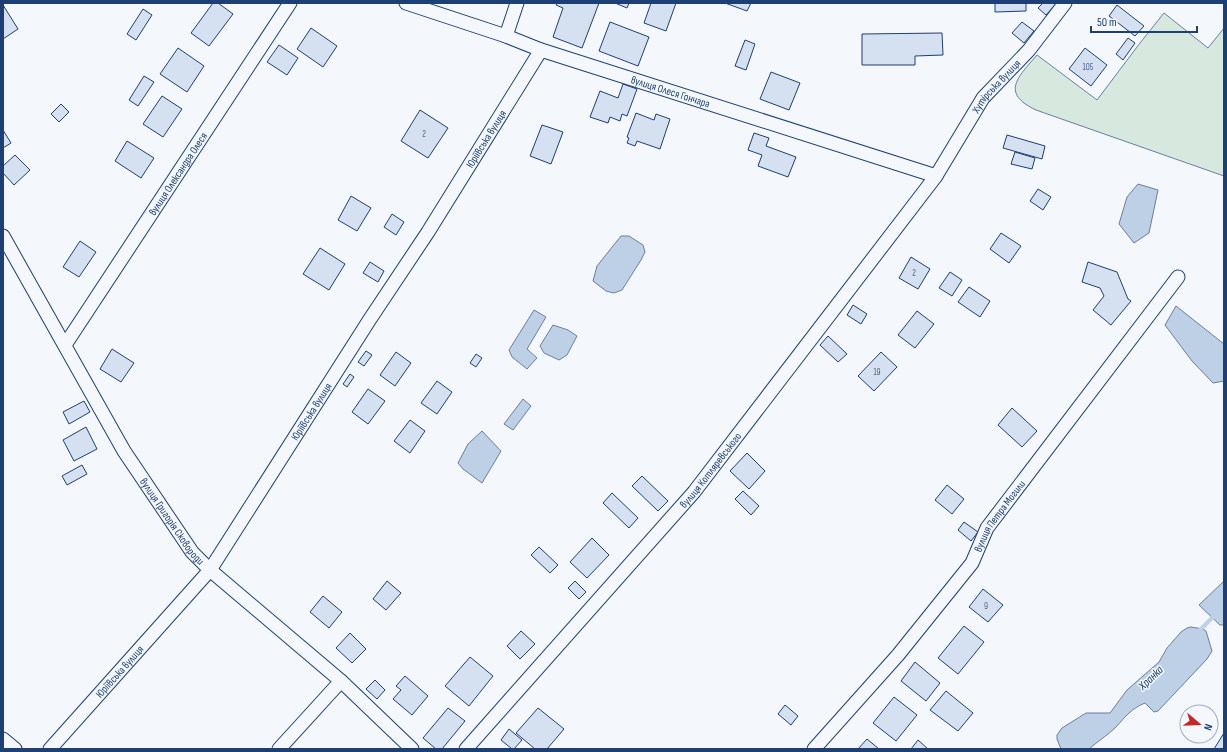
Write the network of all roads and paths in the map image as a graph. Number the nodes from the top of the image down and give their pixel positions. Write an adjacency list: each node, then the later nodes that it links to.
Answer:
1 (290, 3): 10 (street, вулиця Олександра Олеся)
2 (406, 3): 5 (street, вулиця Олеся Гончара)
3 (517, 3): 5 (street)
4 (1065, 3): 7 (street, Хутірська вулиця)
5 (506, 36): 6 (street, вулиця Олеся Гончара)
6 (541, 50): 7 (street, вулиця Олеся Гончара); 11 (street, Юріївська вулиця)
7 (936, 176): 18 (street, вулиця Котляревського)
8 (3, 236): 10 (street, вулиця Григорія Сковороди)
9 (1178, 277): 19 (street, вулиця Петра Могили)
10 (65, 345): 11 (street, вулиця Григорія Сковороди)
11 (210, 570): 12 (street, вулиця Григорія Сковороди); 15 (street, Юріївська вулиця)
12 (341, 681): 16 (street); 17 (street, вулиця Григорія Сковороди)
13 (3, 739): 14 (street)
14 (15, 749)
15 (50, 749)
16 (279, 749)
17 (412, 749)
18 (466, 749)
19 (814, 749)

